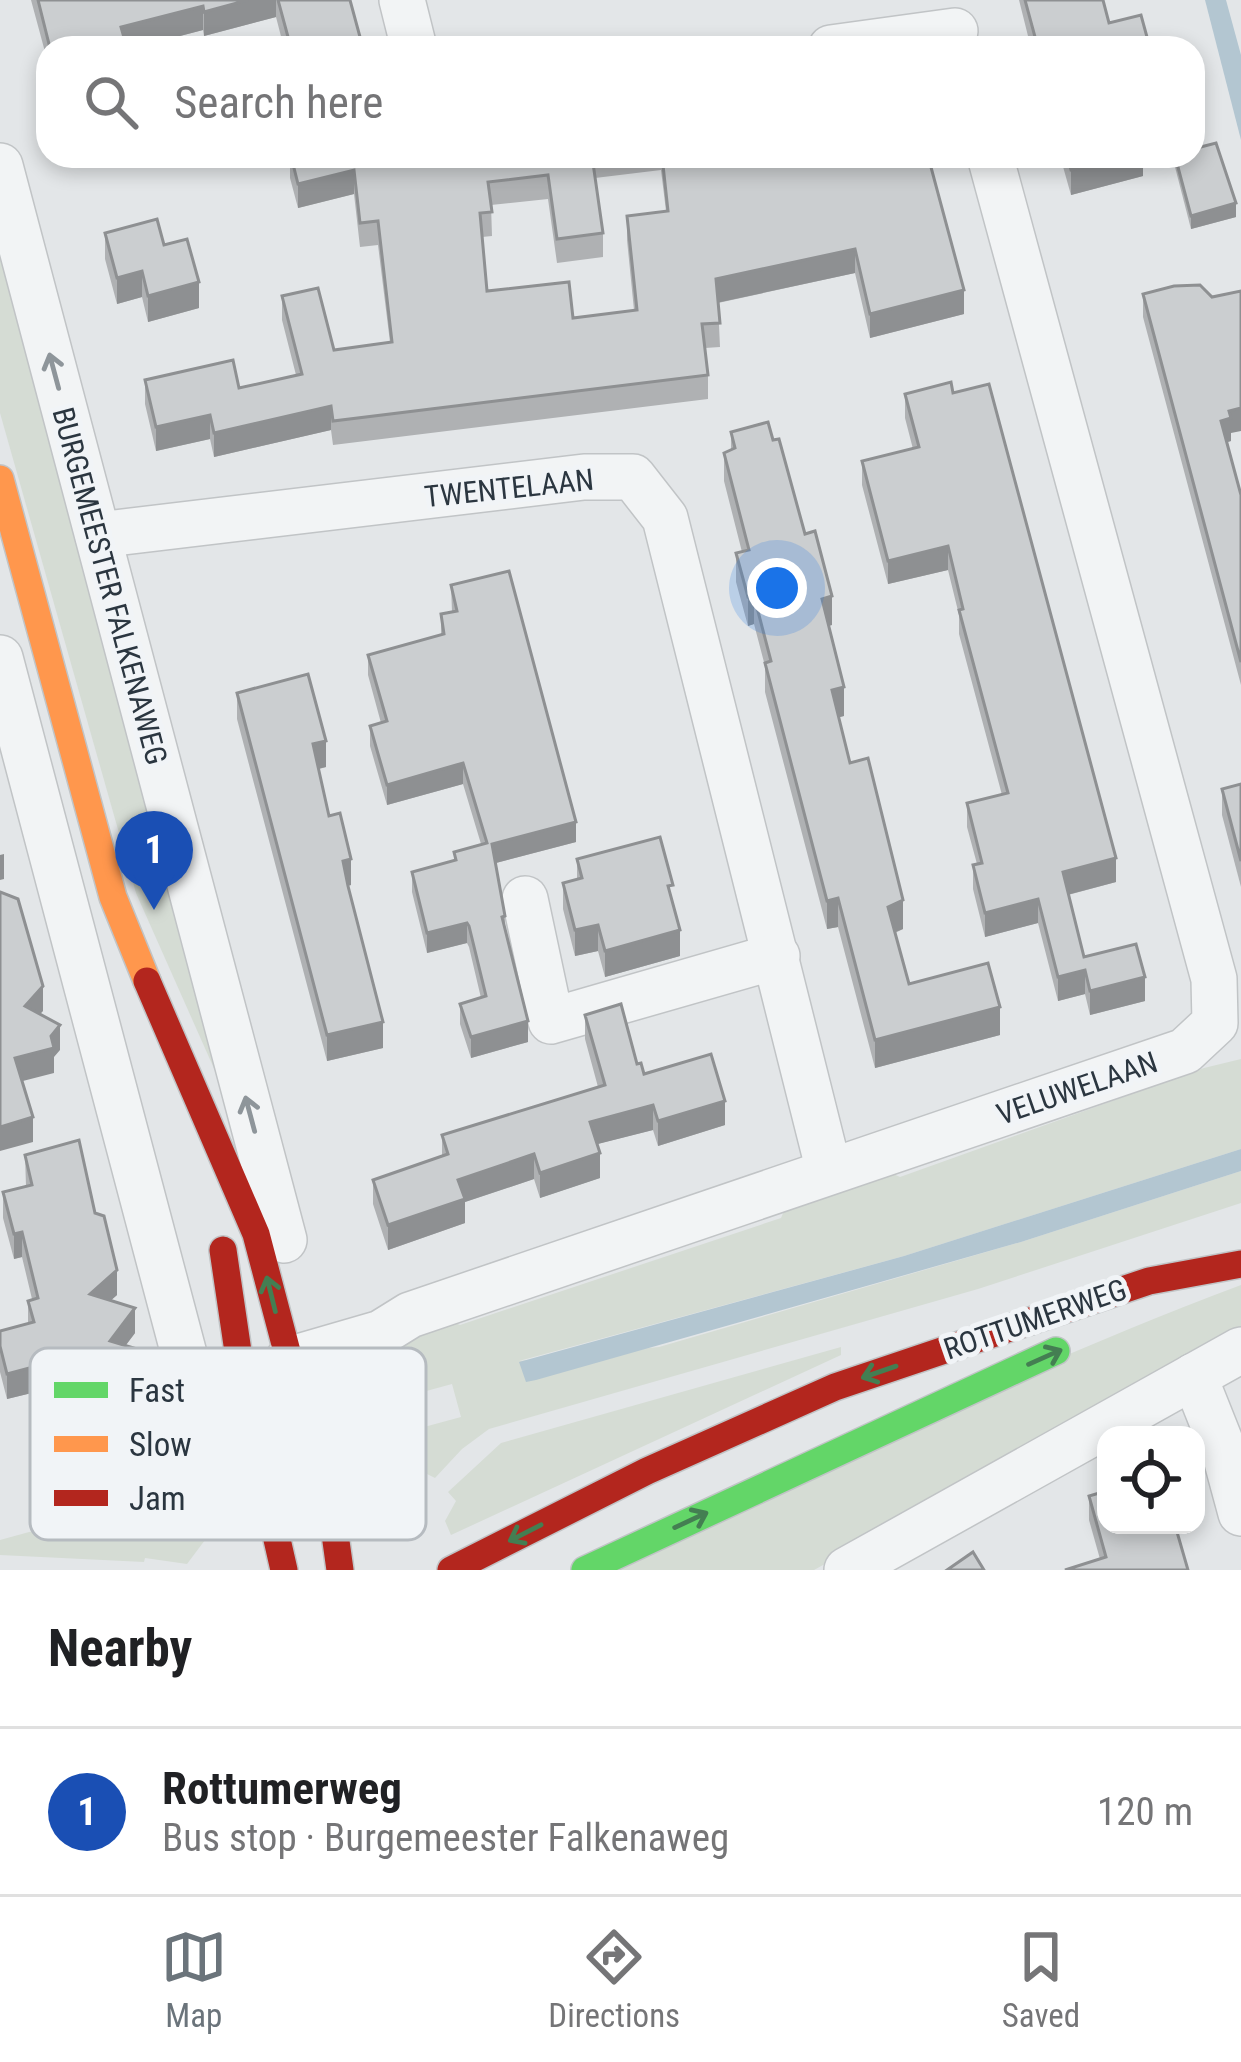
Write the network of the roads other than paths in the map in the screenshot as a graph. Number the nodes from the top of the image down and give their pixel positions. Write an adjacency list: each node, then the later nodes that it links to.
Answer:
1 (402, 0): 3 (street)
2 (954, 26): 4 (street)
3 (411, 36)
4 (898, 36)
5 (0, 166): 8 (street, BURGEMEESTER FALKENAWEG, one-way to 5)
6 (993, 168): 14 (street, VELUWELAAN)
7 (0, 479): 12 (street, BURGEMEESTER FALKENAWEG)
8 (98, 535): 11 (street, TWENTELAAN); 22 (street, BURGEMEESTER FALKENAWEG, one-way to 8)
9 (0, 658): 13 (street)
10 (525, 899): 11 (street)
11 (777, 956): 14 (street, TWENTELAAN)
12 (173, 1044): 13 (street); 15 (street, BURGEMEESTER FALKENAWEG)
13 (106, 1061): 19 (street)
14 (829, 1171): 23 (street, VELUWELAAN)
15 (230, 1181): 20 (street, BURGEMEESTER FALKENAWEG); 21 (street, BURGEMEESTER FALKENAWEG, one-way to 15)
16 (1237, 1265): 17 (street, ROTTUMERWEG); 32 (street, ROTTUMERWEG, one-way to 32)
17 (1139, 1314)
18 (1074, 1344): 33 (street, ROTTUMERWEG, one-way to 18)
19 (182, 1348)
20 (238, 1348)
21 (301, 1348)
22 (303, 1348)
23 (332, 1348)
24 (1241, 1350): 25 (street)
25 (1194, 1376): 26 (street); 29 (street)
26 (1241, 1513)
27 (277, 1540): 30 (street, BURGEMEESTER FALKENAWEG)
28 (336, 1540): 31 (street, BURGEMEESTER FALKENAWEG)
29 (859, 1567)
30 (284, 1570)
31 (340, 1570)
32 (451, 1570)
33 (585, 1570)

